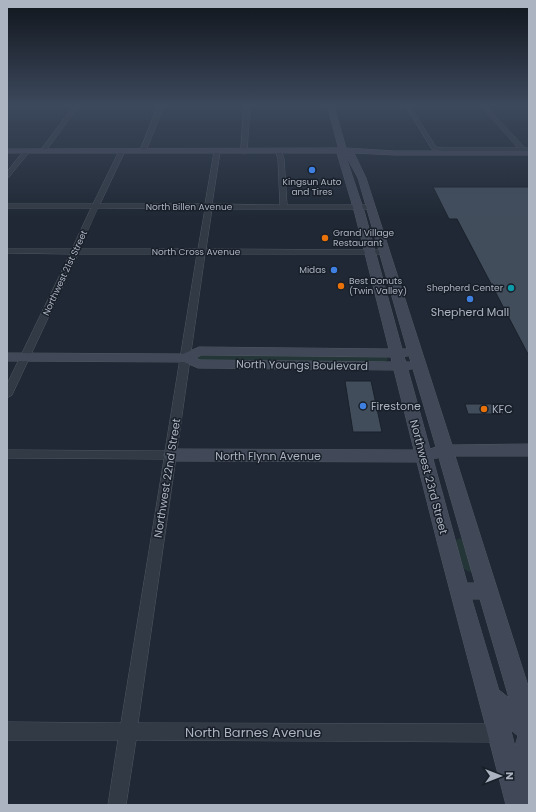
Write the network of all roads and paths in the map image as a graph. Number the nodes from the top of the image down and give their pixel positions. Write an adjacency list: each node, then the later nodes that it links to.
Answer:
1 (48, 144): 9 (street)
2 (146, 144): 11 (street)
3 (245, 144): 13 (street)
4 (343, 144): 14 (main road, Northwest 23rd Street)
5 (431, 144): 16 (street)
6 (519, 144): 16 (street)
7 (7, 151): 8 (main road)
8 (27, 151): 9 (main road); 19 (street)
9 (43, 151): 10 (main road)
10 (122, 151): 11 (main road); 25 (street, Northwest 21st Street)
11 (143, 151): 12 (main road)
12 (217, 152): 13 (main road); 26 (street, Northwest 22nd Street)
13 (245, 152): 14 (main road); 15 (main road)
14 (345, 152): 15 (main road); 16 (main road); 16 (main road); 17 (main road, Northwest 23rd Street); 18 (main road, Northwest 23rd Street)
15 (279, 153): 27 (street)
16 (528, 153)
17 (345, 167): 18 (main road); 20 (main road, Northwest 23rd Street)
18 (356, 167): 21 (main road, Northwest 23rd Street)
19 (7, 176)
20 (348, 178): 21 (main road); 22 (main road, Northwest 23rd Street)
21 (362, 178): 23 (main road, Northwest 23rd Street)
22 (353, 191): 23 (main road); 29 (main road, Northwest 23rd Street)
23 (366, 191): 28 (main road, Northwest 23rd Street)
24 (7, 206): 25 (street, North Billen Avenue)
25 (96, 206): 26 (street, North Billen Avenue); 33 (street, Northwest 21st Street)
26 (209, 206): 27 (street, North Billen Avenue); 34 (street, Northwest 22nd Street)
27 (284, 207): 29 (street, North Billen Avenue)
28 (371, 207): 29 (street, North Billen Avenue); 30 (main road, Northwest 23rd Street)
29 (359, 210): 30 (main road); 31 (main road, Northwest 23rd Street)
30 (375, 220): 31 (main road); 36 (main road, Northwest 23rd Street)
31 (365, 233): 35 (main road, Northwest 23rd Street)
32 (7, 251): 33 (street, North Cross Avenue)
33 (75, 251): 34 (street, North Cross Avenue); 40 (street, Northwest 21st Street)
34 (202, 252): 35 (street, North Cross Avenue); 41 (street, Northwest 22nd Street)
35 (370, 252): 36 (street, North Cross Avenue); 37 (main road, Northwest 23rd Street)
36 (385, 252): 38 (main road, Northwest 23rd Street)
37 (384, 305): 38 (main road); 42 (main road, Northwest 23rd Street)
38 (401, 305): 43 (main road, Northwest 23rd Street)
39 (7, 357): 40 (main road, North Youngs Boulevard)
40 (25, 357): 41 (main road, North Youngs Boulevard); 44 (street, Northwest 21st Street)
41 (186, 358): 42 (main road, North Youngs Boulevard); 48 (street, Northwest 22nd Street)
42 (399, 359): 43 (main road, North Youngs Boulevard); 49 (main road, Northwest 23rd Street)
43 (417, 359): 46 (main road, Northwest 23rd Street)
44 (7, 395)
45 (529, 450): 46 (main road, North Flynn Avenue)
46 (444, 451): 49 (main road, North Flynn Avenue); 50 (main road, Northwest 23rd Street)
47 (7, 454): 48 (street, North Flynn Avenue)
48 (170, 455): 49 (main road, North Flynn Avenue); 58 (street, Northwest 22nd Street)
49 (424, 456): 51 (main road, Northwest 23rd Street)
50 (467, 525): 51 (main road); 53 (main road, Northwest 23rd Street)
51 (442, 526): 52 (main road, Northwest 23rd Street)
52 (459, 591): 53 (main road); 54 (main road, Northwest 23rd Street)
53 (487, 591): 55 (main road, Northwest 23rd Street)
54 (490, 697): 56 (main road); 59 (main road, Northwest 23rd Street)
55 (529, 726)
56 (529, 730)
57 (7, 731): 58 (street, North Barnes Avenue)
58 (128, 732): 59 (street, North Barnes Avenue); 62 (street, Northwest 22nd Street)
59 (500, 733): 61 (main road, Northwest 23rd Street)
60 (529, 738): 61 (main road)
61 (518, 801)
62 (117, 805)

